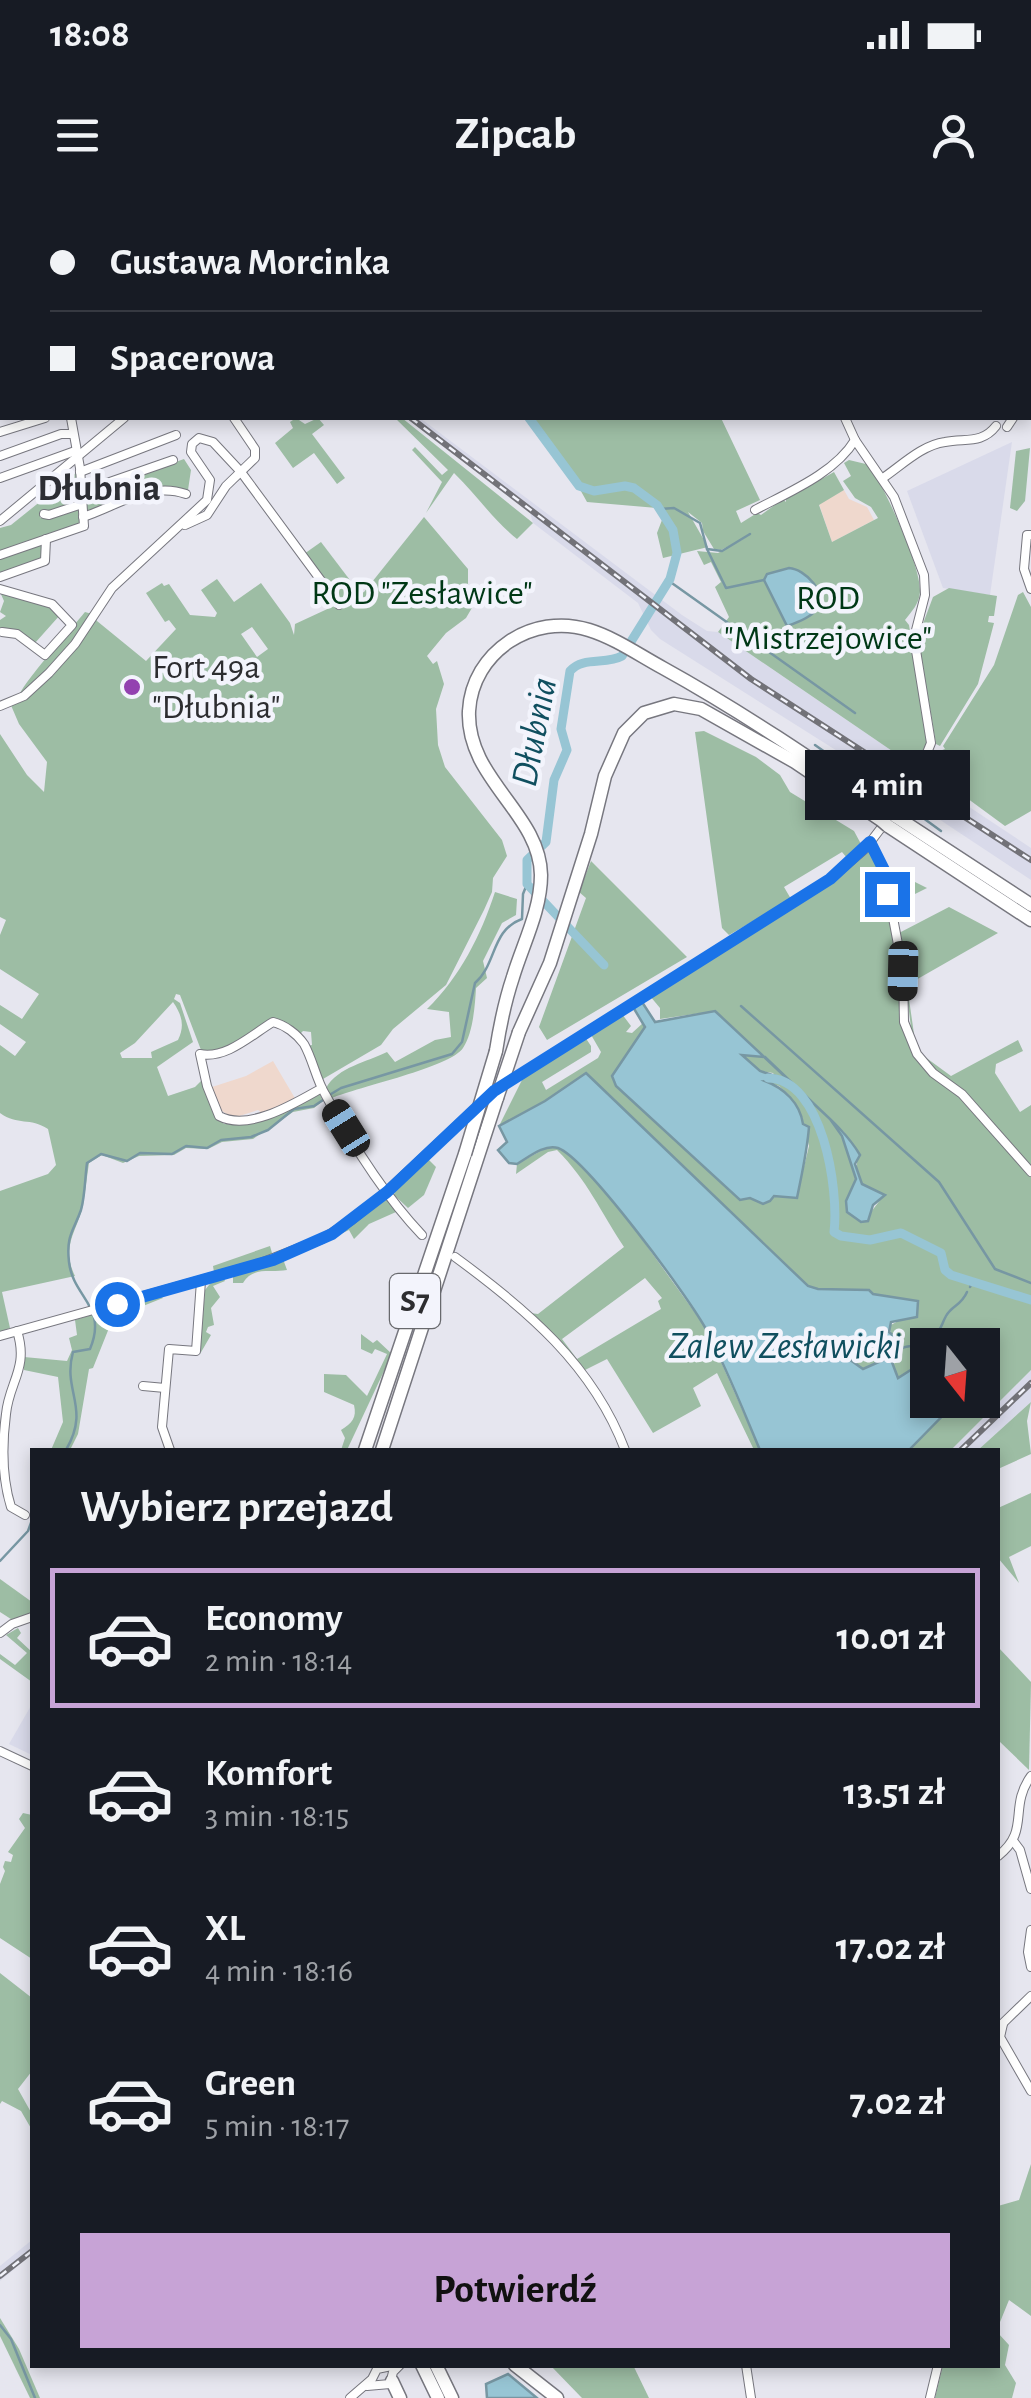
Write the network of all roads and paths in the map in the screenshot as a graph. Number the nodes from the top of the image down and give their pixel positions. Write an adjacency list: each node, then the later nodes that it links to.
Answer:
1 (39, 420): 7 (street)
2 (70, 420): 8 (street)
3 (121, 420): 13 (street)
4 (235, 420): 17 (street)
5 (846, 420): 10 (street)
6 (1010, 420): 19 (street)
7 (0, 432)
8 (72, 434): 13 (street); 14 (street)
9 (176, 435): 16 (street)
10 (855, 440): 11 (street); 12 (street)
11 (864, 452): 12 (street); 19 (street)
12 (848, 454): 23 (street)
13 (76, 455): 16 (street); 18 (street); 26 (street)
14 (0, 456)
15 (173, 460): 20 (street)
16 (80, 472): 20 (street)
17 (242, 472): 27 (street); 27 (street); 34 (street)
18 (0, 478)
19 (883, 478): 38 (street)
20 (81, 492): 22 (street)
21 (186, 494): 25 (street)
22 (82, 504): 24 (street); 25 (street)
23 (755, 510)
24 (44, 514)
25 (83, 517): 29 (street)
26 (0, 521)
27 (181, 526): 36 (street)
28 (1031, 536): 33 (street)
29 (46, 539): 30 (street); 31 (street)
30 (0, 554)
31 (0, 577)
32 (0, 589): 35 (street)
33 (1031, 589)
34 (339, 605)
35 (2, 632)
36 (2, 702)
37 (888, 818): 39 (highway); 40 (highway); 52 (highway, S7, bridge); 53 (highway, S7, bridge)
38 (870, 842): 42 (street); 43 (street)
39 (1031, 905)
40 (1031, 920)
41 (322, 1088): 41 (street); 43 (street)
42 (1031, 1172)
43 (387, 1192): 44 (street); 46 (street)
44 (422, 1235)
45 (455, 1257): 54 (street)
46 (201, 1281): 47 (street); 50 (street)
47 (17, 1331): 48 (street); 55 (street)
48 (0, 1336)
49 (144, 1386): 50 (street)
50 (165, 1388): 51 (street)
51 (169, 1448)
52 (367, 1448)
53 (383, 1448)
54 (624, 1448)
55 (25, 1515)
56 (30, 1618): 57 (street)
57 (2, 1631)
58 (0, 1751): 59 (street)
59 (30, 1765)
60 (1031, 1776): 61 (street)
61 (1014, 1842): 62 (street); 63 (street)
62 (1000, 1854)
63 (1031, 1889)
64 (1031, 1930): 65 (street)
65 (1031, 1967)
66 (1031, 1996): 67 (street)
67 (1000, 2024)
68 (1000, 2038): 69 (street)
69 (1031, 2091)
70 (423, 2368): 78 (highway)
71 (437, 2368): 79 (highway)
72 (519, 2368): 80 (highway)
73 (530, 2368): 81 (highway)
74 (746, 2368): 82 (street)
75 (937, 2368): 83 (street)
76 (390, 2379): 77 (street)
77 (350, 2398)
78 (438, 2398)
79 (452, 2398)
80 (557, 2398)
81 (566, 2398)
82 (751, 2398)
83 (930, 2398)

